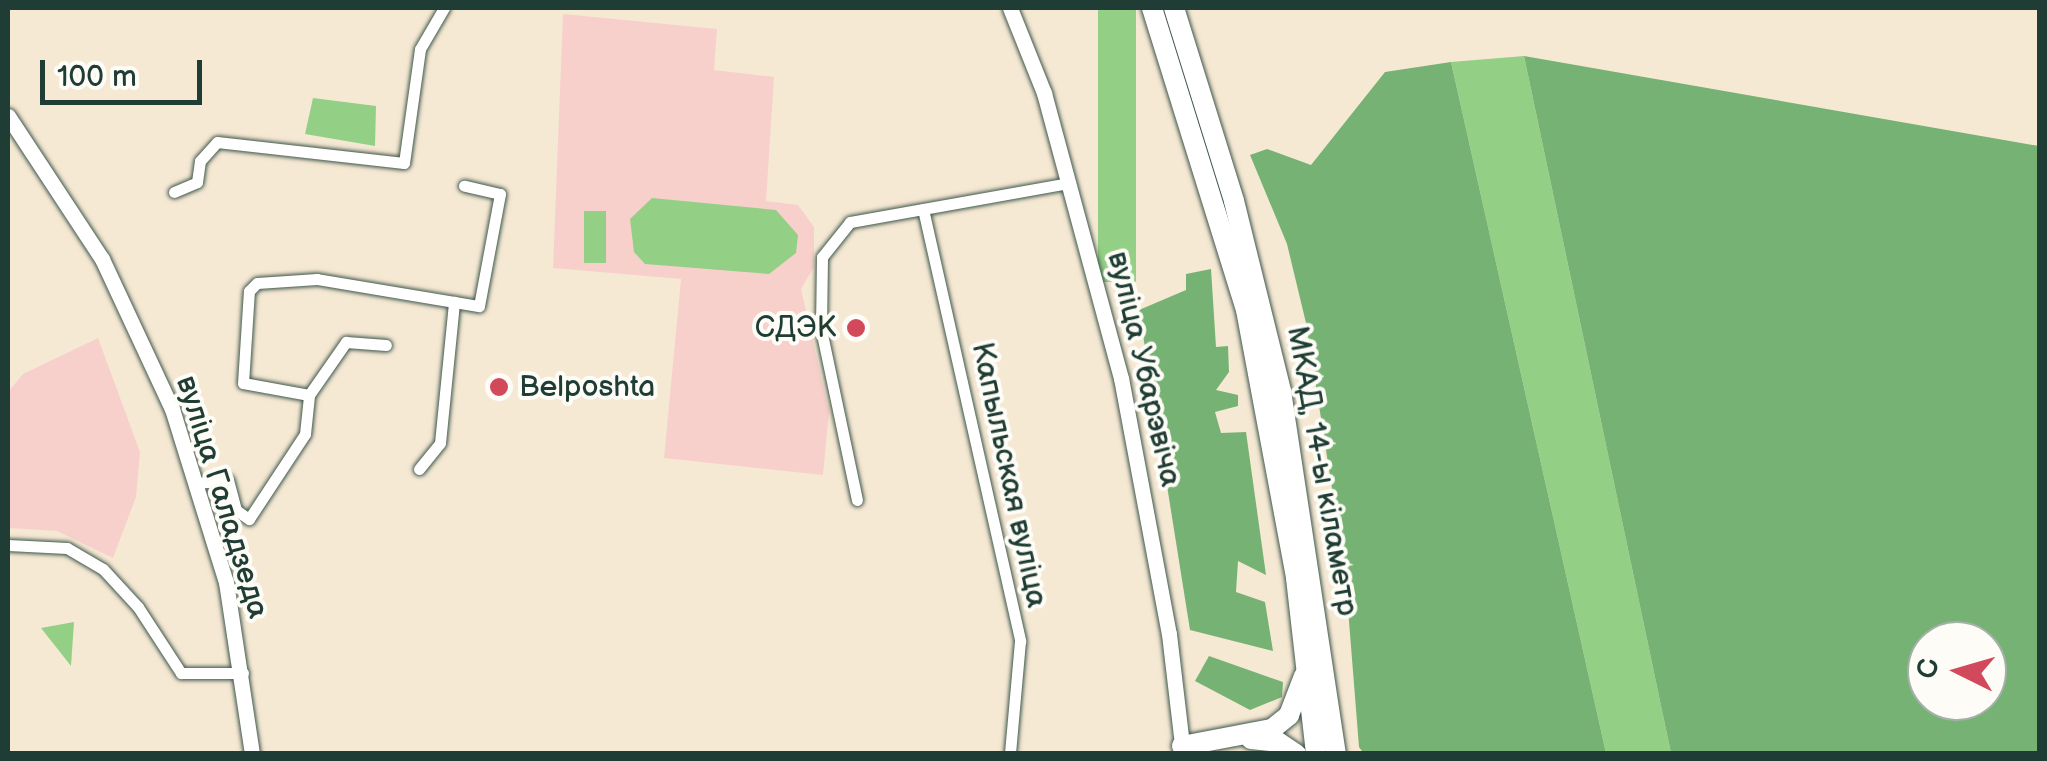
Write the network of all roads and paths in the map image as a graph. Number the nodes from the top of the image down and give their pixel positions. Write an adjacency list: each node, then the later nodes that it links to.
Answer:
1 (444, 8): 8 (street)
2 (1010, 8): 6 (main road, вуліца Убарэвіча)
3 (1152, 8): 9 (highway)
4 (1174, 8): 9 (highway)
5 (8, 116): 15 (main road, вуліца Галадзеда)
6 (1070, 182): 10 (street); 21 (main road, вуліца Убарэвіча)
7 (464, 186): 11 (street)
8 (174, 192)
9 (1226, 204): 18 (highway, МКАД, 14-ы кіламетр); 26 (highway, МКАД, 14-ы кіламетр)
10 (923, 210): 16 (street); 23 (street, Капыльская вуліца)
11 (454, 302): 13 (street); 14 (street)
12 (386, 346): 13 (street)
13 (309, 395): 15 (street)
14 (419, 469)
15 (204, 481): 19 (main road, вуліца Галадзеда)
16 (857, 500)
17 (8, 545): 19 (street)
18 (1307, 664): 20 (highway); 25 (highway, МКАД, 14-ы кіламетр)
19 (243, 672): 22 (main road, вуліца Галадзеда)
20 (1244, 738): 21 (highway); 24 (highway)
21 (1183, 750)
22 (252, 754)
23 (1010, 754)
24 (1296, 754)
25 (1316, 754)
26 (1336, 754)

